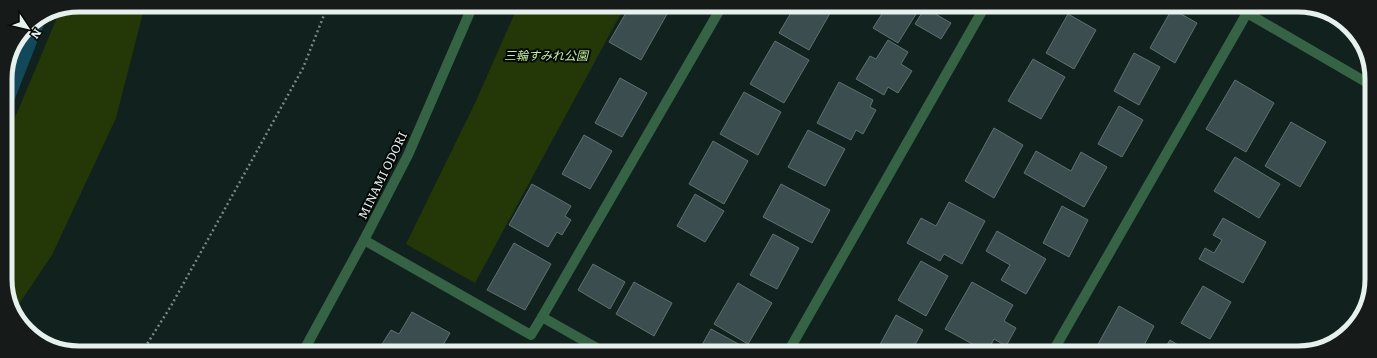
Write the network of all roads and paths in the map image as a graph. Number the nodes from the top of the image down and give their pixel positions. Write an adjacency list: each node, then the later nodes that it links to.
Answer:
1 (325, 12): 10 (path)
2 (470, 12): 8 (street, MINAMI ODORI)
3 (719, 12): 9 (street)
4 (982, 12): 13 (street)
5 (1248, 12): 14 (street)
6 (1252, 12): 7 (street)
7 (1365, 82)
8 (364, 240): 9 (street); 11 (street, MINAMI ODORI)
9 (542, 317): 12 (street)
10 (146, 346)
11 (306, 346)
12 (593, 346)
13 (791, 346)
14 (1056, 346)

